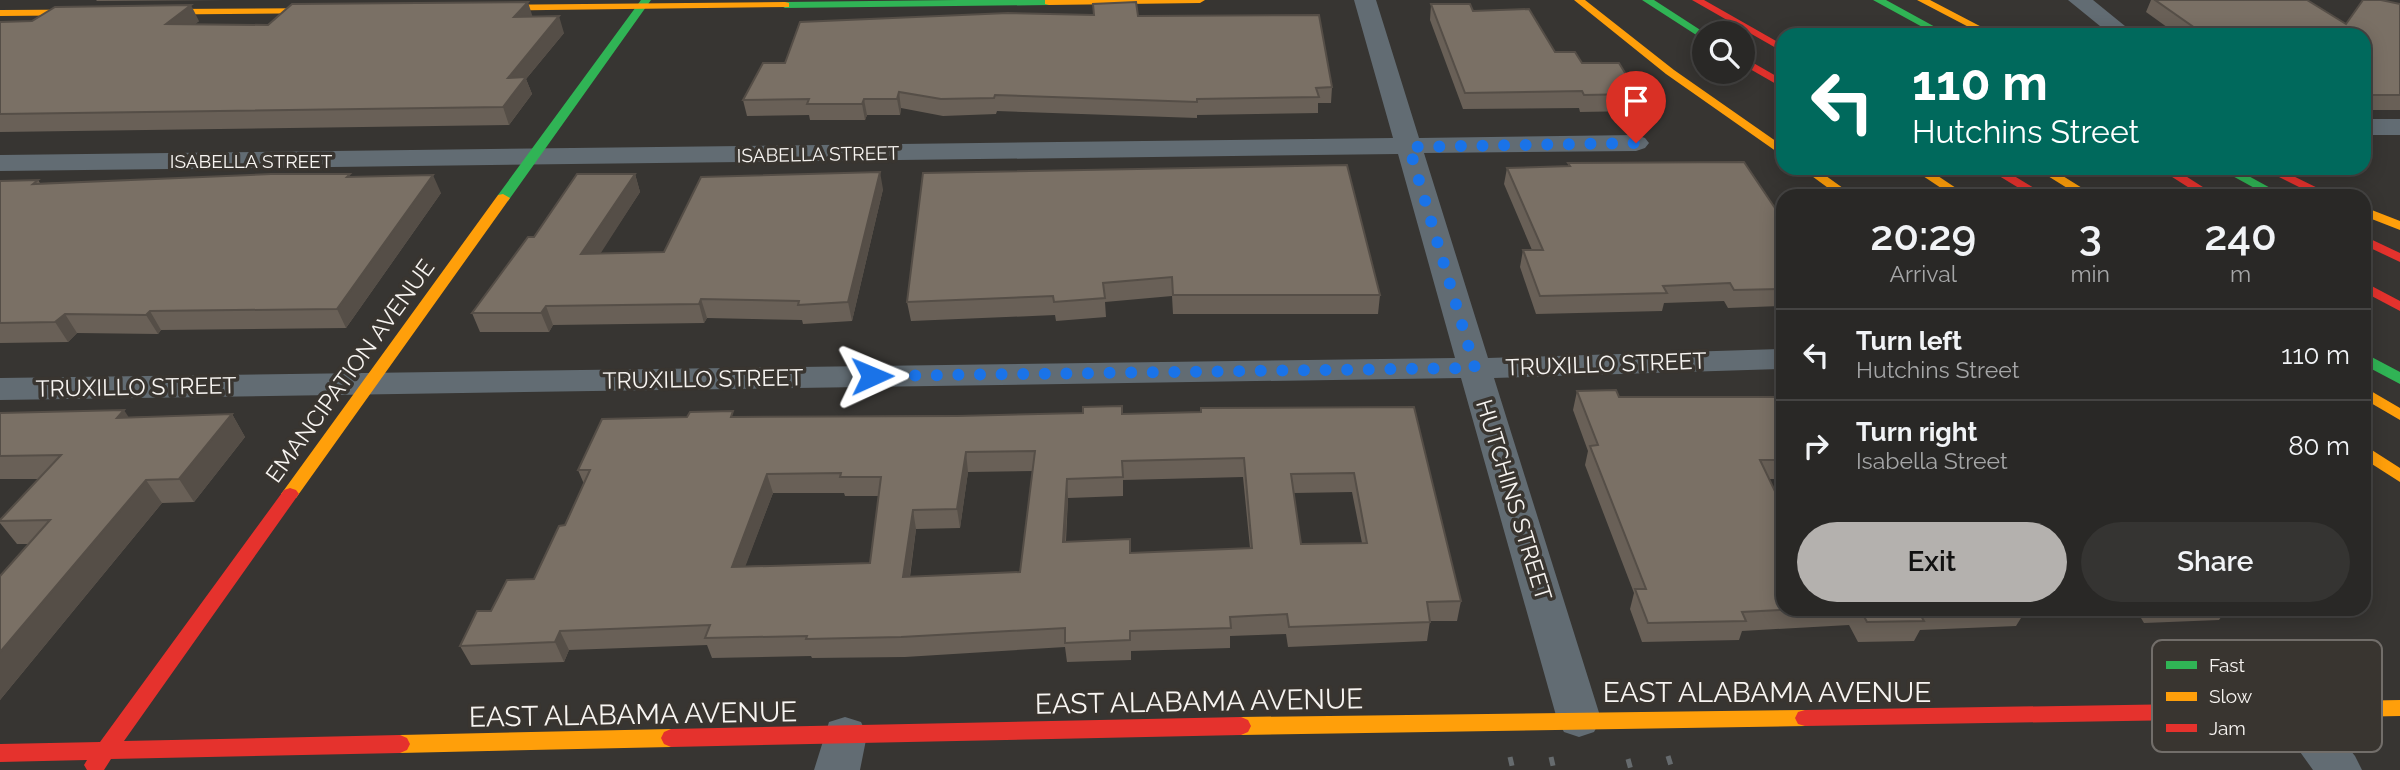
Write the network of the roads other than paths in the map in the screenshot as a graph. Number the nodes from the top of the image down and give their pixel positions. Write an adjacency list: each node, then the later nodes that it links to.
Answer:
1 (1200, 0): 9 (main road)
2 (1365, 0): 24 (street, HUTCHINS STREET)
3 (1579, 0): 25 (main road)
4 (1647, 0): 17 (main road)
5 (1697, 0): 18 (main road)
6 (1878, 0): 14 (main road)
7 (1922, 0): 15 (main road)
8 (2079, 0): 16 (street)
9 (999, 1): 10 (main road)
10 (643, 4): 11 (main road); 26 (main road, EMANCIPATION AVENUE)
11 (456, 9)
12 (359, 10): 13 (main road)
13 (0, 13)
14 (1931, 28)
15 (1978, 28)
16 (2116, 28)
17 (1692, 29)
18 (1776, 45)
19 (1755, 68): 20 (main road)
20 (1776, 81)
21 (2371, 127): 22 (street)
22 (2400, 127)
23 (1636, 143): 24 (street, ISABELLA STREET)
24 (1409, 147): 26 (street, ISABELLA STREET); 50 (street, HUTCHINS STREET)
25 (1776, 147)
26 (532, 159): 27 (street, ISABELLA STREET); 52 (main road, EMANCIPATION AVENUE)
27 (0, 163)
28 (1817, 175): 35 (main road)
29 (1928, 175): 36 (main road)
30 (2004, 175): 37 (main road)
31 (2053, 175): 38 (main road)
32 (2176, 175): 39 (main road)
33 (2238, 175): 40 (main road)
34 (2282, 175): 41 (main road)
35 (1838, 189)
36 (1951, 189)
37 (2029, 189)
38 (2077, 189)
39 (2199, 189)
40 (2264, 189)
41 (2313, 189)
42 (2371, 214): 43 (main road)
43 (2400, 226)
44 (2371, 244): 45 (main road)
45 (2400, 258)
46 (2371, 290): 47 (main road)
47 (2400, 307)
48 (1776, 359): 50 (street, TRUXILLO STREET)
49 (2371, 362): 51 (main road)
50 (1475, 368): 52 (street, TRUXILLO STREET); 65 (street, HUTCHINS STREET)
51 (2400, 379)
52 (368, 384): 53 (street, TRUXILLO STREET); 66 (main road, EMANCIPATION AVENUE)
53 (0, 389)
54 (2371, 389): 56 (main road)
55 (2371, 396): 57 (main road)
56 (2400, 406)
57 (2400, 415)
58 (2371, 456): 60 (main road)
59 (2371, 474): 61 (main road)
60 (2400, 476)
61 (2400, 484)
62 (2382, 708): 63 (main road, EAST ALABAMA AVENUE)
63 (2400, 708)
64 (2152, 713): 65 (main road, EAST ALABAMA AVENUE)
65 (1579, 719): 69 (main road, EAST ALABAMA AVENUE)
66 (106, 751): 68 (main road, EAST ALABAMA AVENUE); 69 (main road, EAST ALABAMA AVENUE); 70 (main road, EMANCIPATION AVENUE)
67 (2325, 752): 71 (street)
68 (0, 753)
69 (841, 753)
70 (92, 770)
71 (2339, 770)

